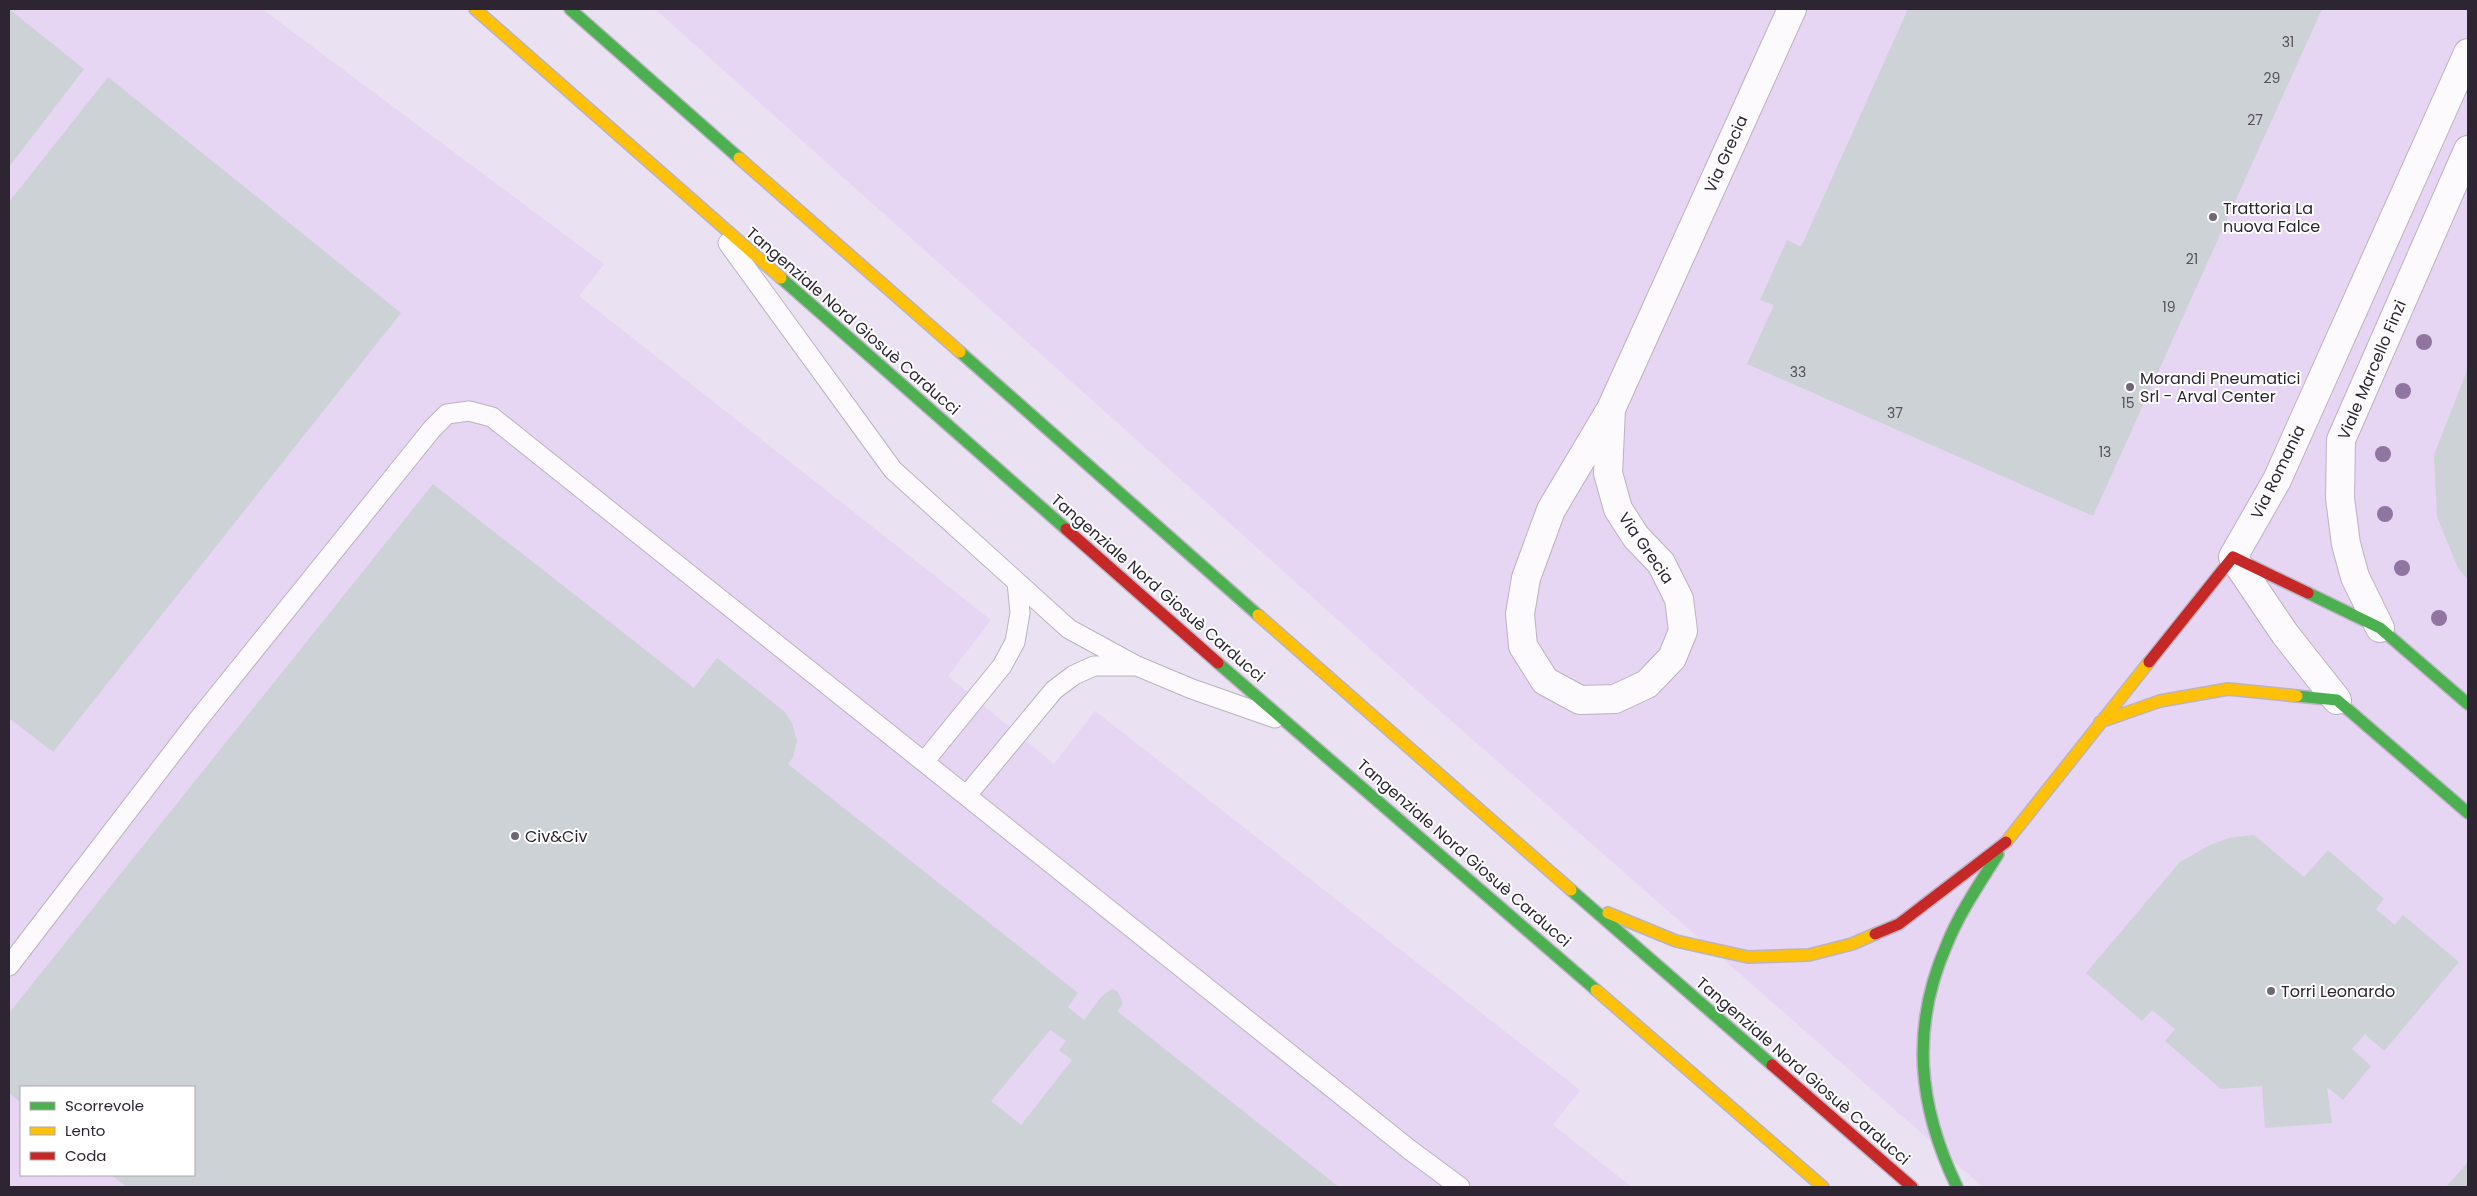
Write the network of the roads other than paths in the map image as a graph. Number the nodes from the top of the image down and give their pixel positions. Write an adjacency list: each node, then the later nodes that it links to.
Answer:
1 (474, 9): 6 (main road, Tangenziale Nord Giosuè Carducci)
2 (570, 9): 20 (main road, Tangenziale Nord Giosuè Carducci)
3 (1792, 9): 7 (street, Via Grecia)
4 (2468, 53): 8 (street, Via Romania)
5 (2468, 150): 10 (street, Viale Marcello Finzi)
6 (710, 218): 9 (lane); 14 (main road, Tangenziale Nord Giosuè Carducci)
7 (1611, 409): 7 (street, Via Grecia)
8 (2233, 558): 10 (main road, Viale Marcello Finzi); 12 (street); 15 (main road, Via Romania)
9 (1017, 582): 11 (lane); 16 (lane)
10 (2380, 628): 13 (main road, Viale Marcello Finzi)
11 (1137, 666): 14 (lane); 17 (lane)
12 (2337, 700): 15 (main road); 18 (main road)
13 (2468, 704)
14 (1286, 722): 23 (main road, Tangenziale Nord Giosuè Carducci)
15 (2100, 722): 19 (main road, Via Romania)
16 (924, 762): 17 (lane); 21 (lane)
17 (967, 796): 22 (lane)
18 (2468, 813)
19 (2006, 842): 20 (main road); 25 (main road)
20 (1585, 903): 24 (main road, Tangenziale Nord Giosuè Carducci)
21 (9, 966)
22 (1460, 1187)
23 (1824, 1187)
24 (1912, 1187)
25 (1957, 1187)

